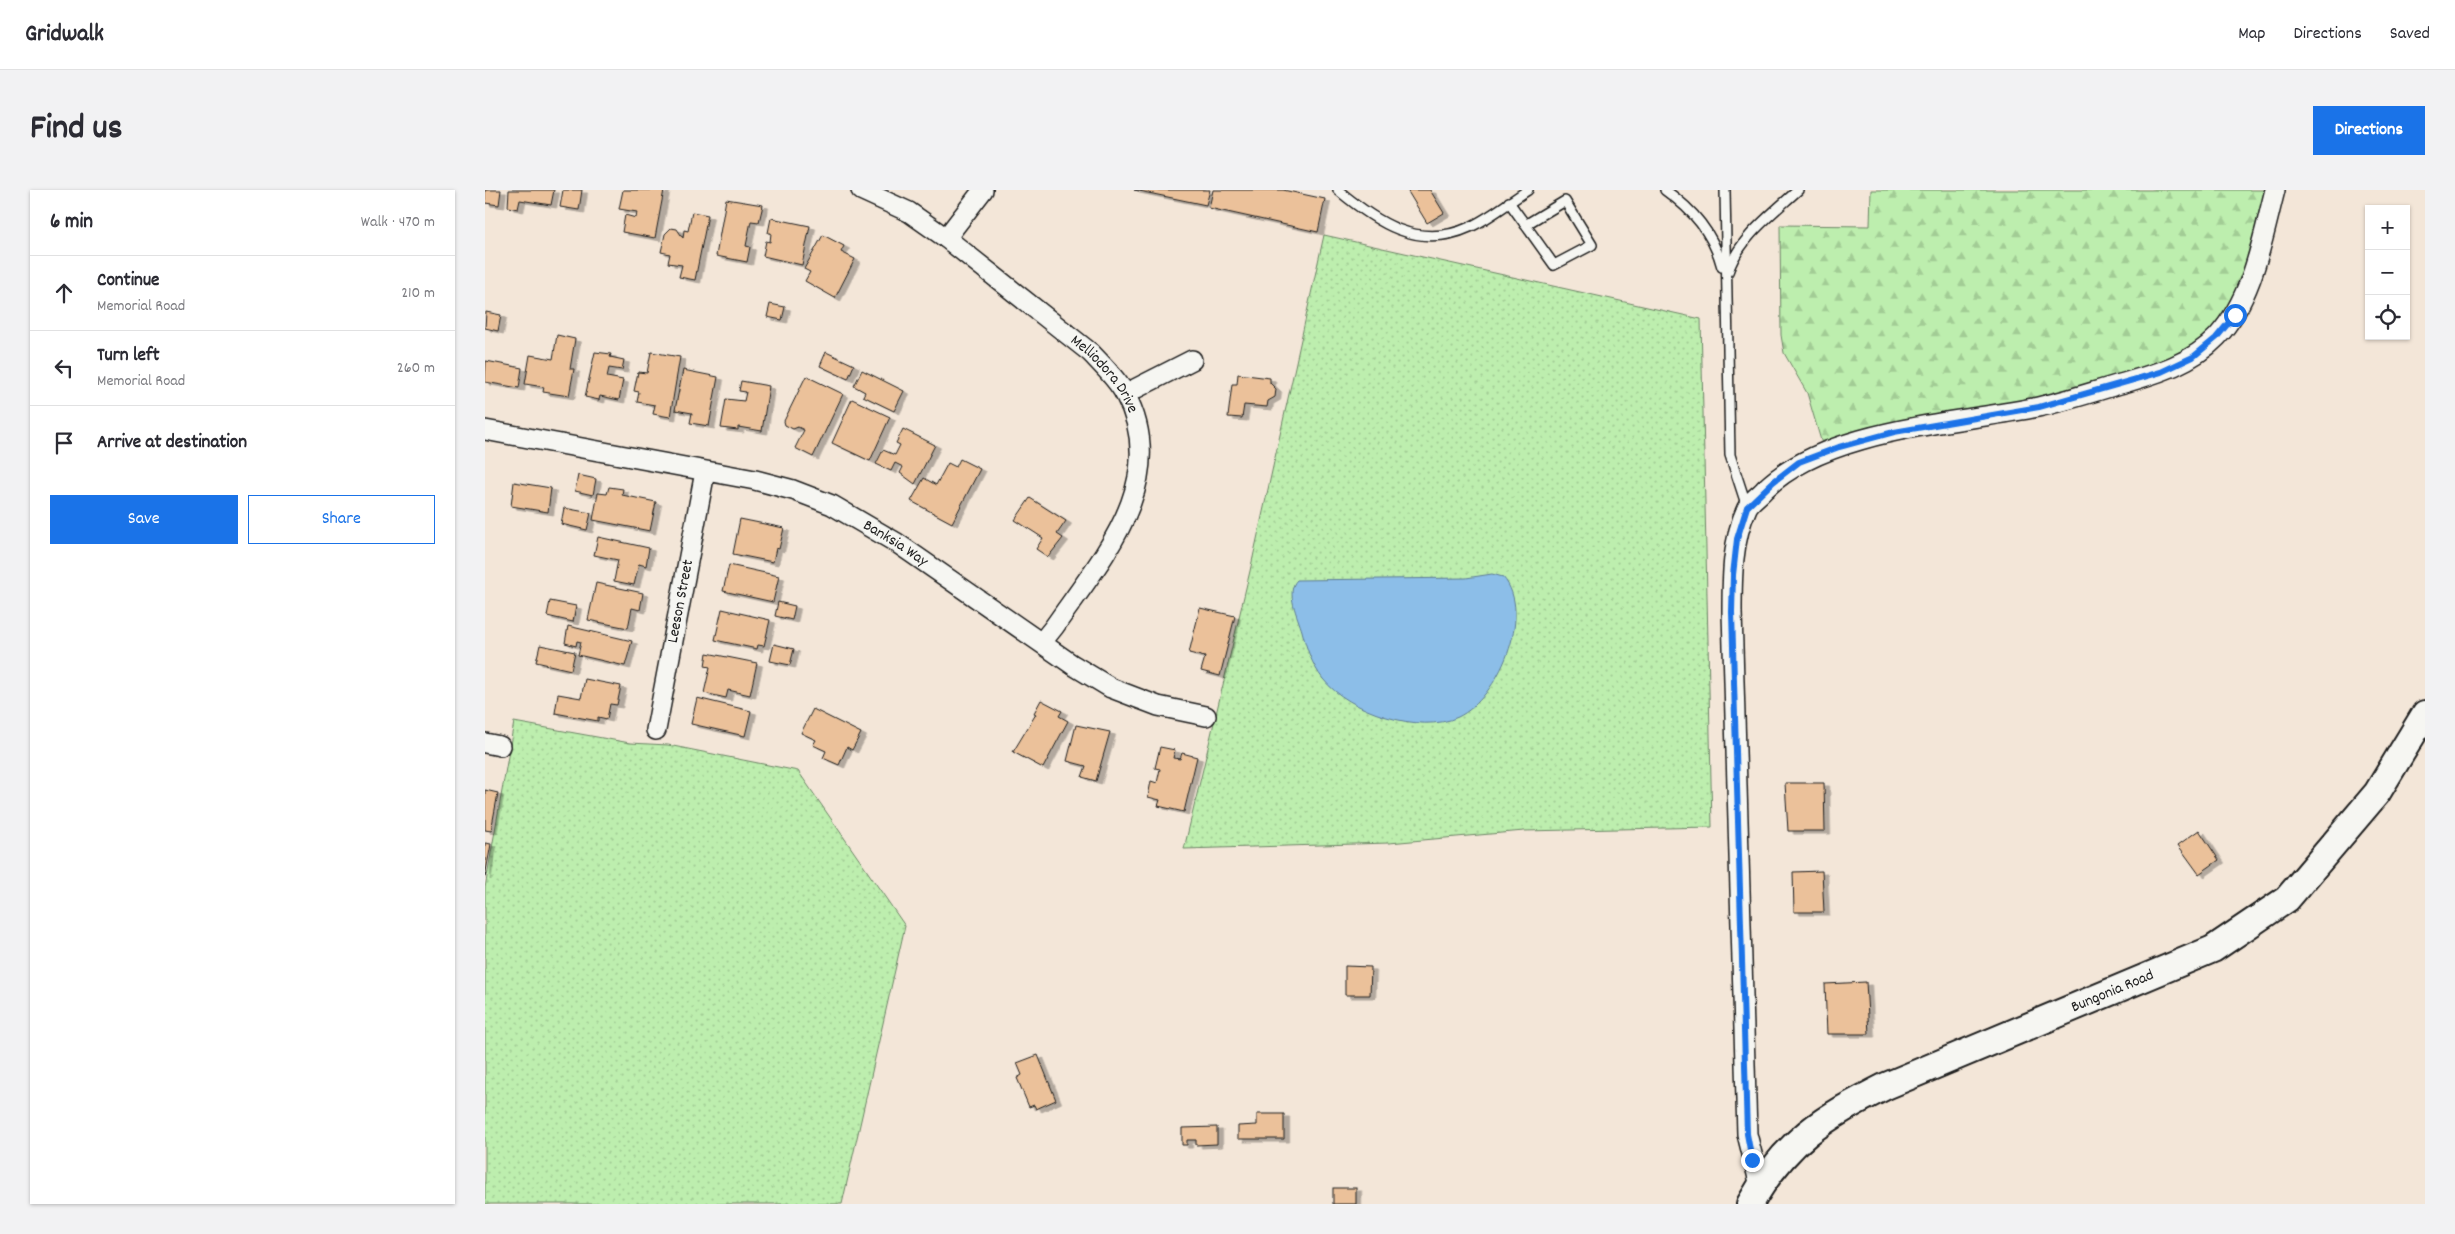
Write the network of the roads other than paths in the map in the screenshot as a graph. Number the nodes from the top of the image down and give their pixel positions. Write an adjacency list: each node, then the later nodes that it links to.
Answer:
1 (861, 190): 11 (street, Melliodora Drive)
2 (983, 190): 11 (street)
3 (1338, 190): 9 (lane)
4 (1528, 190): 9 (lane)
5 (1665, 190): 12 (lane)
6 (1725, 190): 12 (lane)
7 (1798, 190): 12 (lane)
8 (2275, 190): 17 (street)
9 (1509, 202): 10 (lane)
10 (1525, 225): 10 (lane)
11 (946, 238): 14 (street, Melliodora Drive)
12 (1725, 280): 17 (lane)
13 (1192, 360): 14 (street)
14 (1125, 394): 18 (street, Melliodora Drive)
15 (485, 430): 16 (street, Banksia Way)
16 (705, 472): 18 (street, Banksia Way); 21 (street, Leeson Street)
17 (1747, 507): 22 (street)
18 (1042, 642): 20 (street, Banksia Way)
19 (2425, 714): 22 (street, Bungonia Road)
20 (1206, 716)
21 (656, 730)
22 (1755, 1195)

